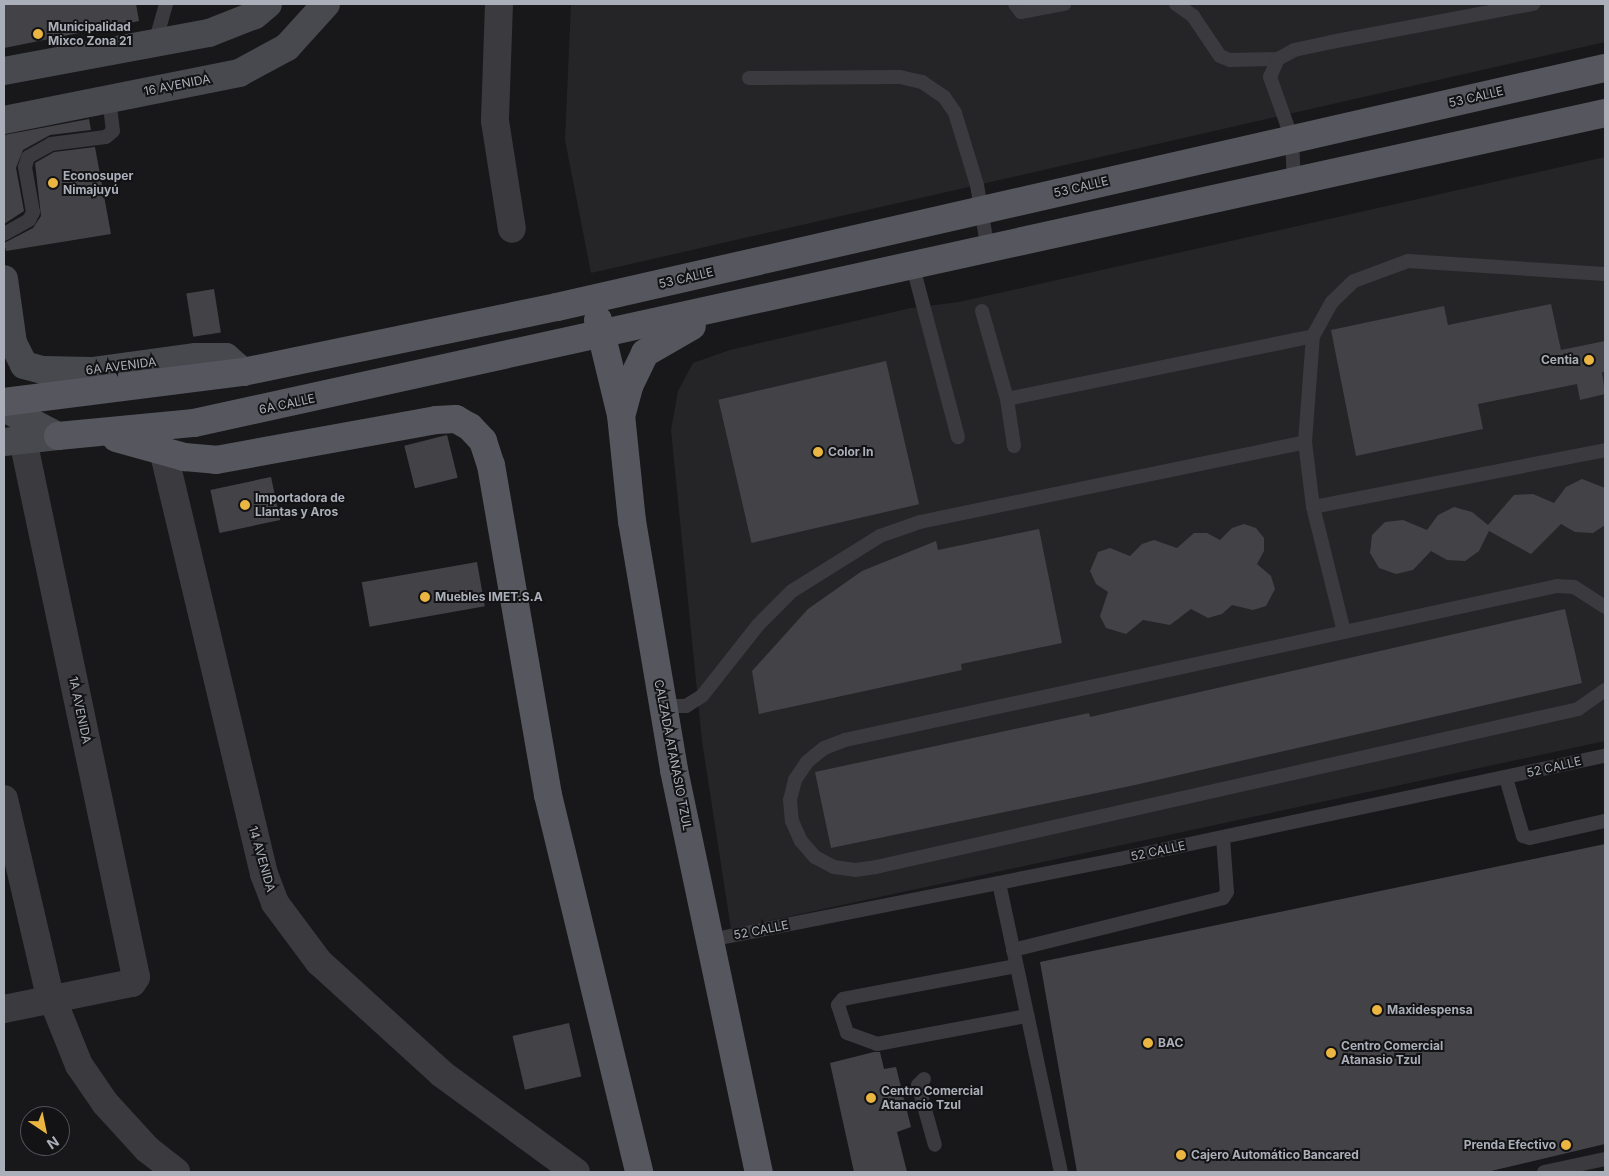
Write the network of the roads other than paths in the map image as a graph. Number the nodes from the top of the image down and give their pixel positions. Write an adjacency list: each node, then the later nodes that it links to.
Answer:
1 (166, 4): 9 (lane)
2 (268, 4): 9 (main road)
3 (326, 4): 14 (main road, 16 AVENIDA)
4 (499, 4): 20 (street)
5 (1015, 4): 6 (lane)
6 (1064, 4)
7 (1176, 4): 10 (lane)
8 (1533, 4): 10 (lane)
9 (155, 43): 12 (main road)
10 (1278, 59): 17 (lane)
11 (1605, 68): 17 (main road, 53 CALLE)
12 (4, 70)
13 (749, 78): 19 (lane)
14 (110, 99): 16 (main road, 16 AVENIDA); 21 (lane)
15 (1605, 114): 18 (main road)
16 (4, 120)
17 (1292, 139): 18 (lane); 19 (main road, 53 CALLE)
18 (1294, 183): 22 (main road)
19 (982, 210): 22 (lane); 26 (main road, 53 CALLE)
20 (512, 229)
21 (4, 234)
22 (988, 250): 23 (main road)
23 (913, 267): 27 (main road); 38 (lane)
24 (1605, 274): 30 (lane)
25 (4, 279): 31 (main road, 6A AVENIDA)
26 (588, 300): 29 (main road, CALZADA ATANASIO TZUL); 31 (main road, 53 CALLE)
27 (746, 304): 29 (main road); 35 (main road)
28 (982, 311): 32 (lane)
29 (605, 336): 35 (main road, CALZADA ATANASIO TZUL); 36 (main road, 6A CALLE)
30 (1314, 336): 32 (lane); 40 (lane)
31 (243, 372): 33 (main road)
32 (1007, 399): 41 (lane)
33 (4, 402)
34 (4, 408): 37 (main road)
35 (621, 415): 48 (main road, CALZADA ATANASIO TZUL)
36 (90, 433): 37 (main road, 6A CALLE); 42 (main road)
37 (58, 436): 39 (main road, 6A CALLE)
38 (958, 436)
39 (14, 441): 58 (street, 1A AVENIDA)
40 (1306, 442): 44 (lane); 48 (lane)
41 (1014, 446)
42 (163, 450): 65 (street, 14 AVENIDA); 66 (main road)
43 (1605, 450): 44 (lane)
44 (1313, 507): 46 (lane)
45 (1605, 607): 46 (lane)
46 (1344, 632): 47 (lane)
47 (1605, 690)
48 (663, 706): 55 (main road, CALZADA ATANASIO TZUL)
49 (1605, 756): 50 (lane, 52 CALLE)
50 (1506, 778): 52 (lane); 53 (lane, 52 CALLE)
51 (4, 803): 58 (street)
52 (1605, 821)
53 (1223, 838): 54 (lane, 52 CALLE); 56 (lane)
54 (999, 883): 55 (lane, 52 CALLE); 56 (lane)
55 (710, 940): 67 (main road, CALZADA ATANASIO TZUL)
56 (1014, 950): 57 (lane)
57 (1016, 966): 60 (lane); 60 (lane)
58 (54, 1001): 59 (street); 64 (street)
59 (4, 1010)
60 (1027, 1016): 68 (lane)
61 (924, 1079): 62 (lane)
62 (935, 1145)
63 (1605, 1159): 69 (lane)
64 (176, 1172)
65 (576, 1172)
66 (639, 1172)
67 (759, 1172)
68 (1061, 1172)
69 (1544, 1172)

